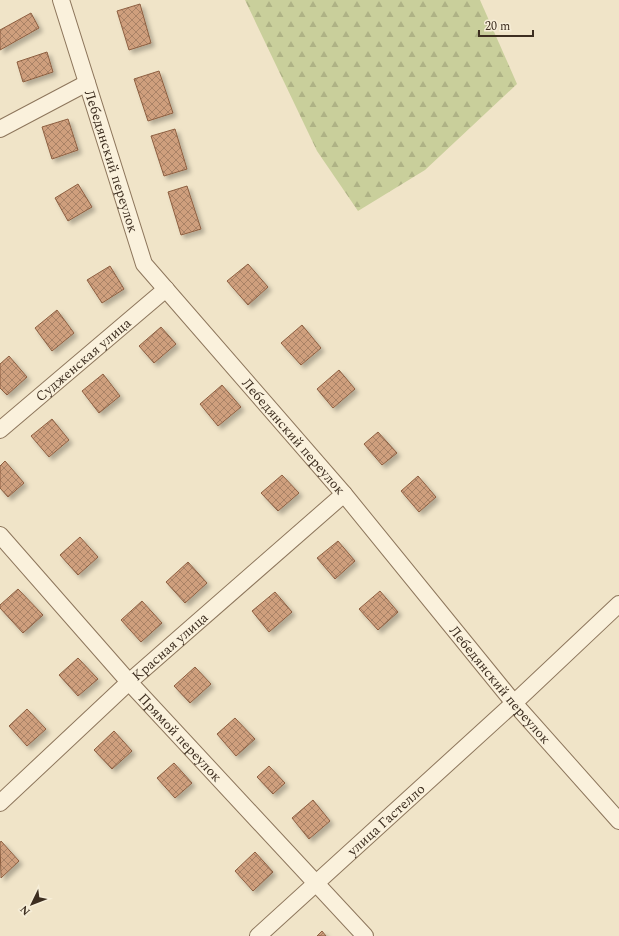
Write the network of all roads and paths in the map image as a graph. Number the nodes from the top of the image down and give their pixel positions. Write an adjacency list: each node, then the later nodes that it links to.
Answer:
1 (61, 0): 2 (street, Лебедянский переулок)
2 (87, 83): 3 (street); 4 (street, Лебедянский переулок)
3 (0, 129)
4 (166, 289): 5 (street, Судженская улица); 6 (street, Лебедянский переулок)
5 (0, 430)
6 (344, 494): 9 (street, Красная улица); 10 (street, Лебедянский переулок)
7 (0, 535): 9 (street, Прямой переулок)
8 (619, 604): 10 (street, улица Гастелло)
9 (129, 682): 11 (street, Красная улица); 13 (street, Прямой переулок)
10 (514, 703): 12 (street, Лебедянский переулок); 13 (street, улица Гастелло)
11 (0, 803)
12 (619, 821)
13 (315, 883): 14 (street, улица Гастелло); 15 (street, Прямой переулок)
14 (258, 936)
15 (365, 936)

